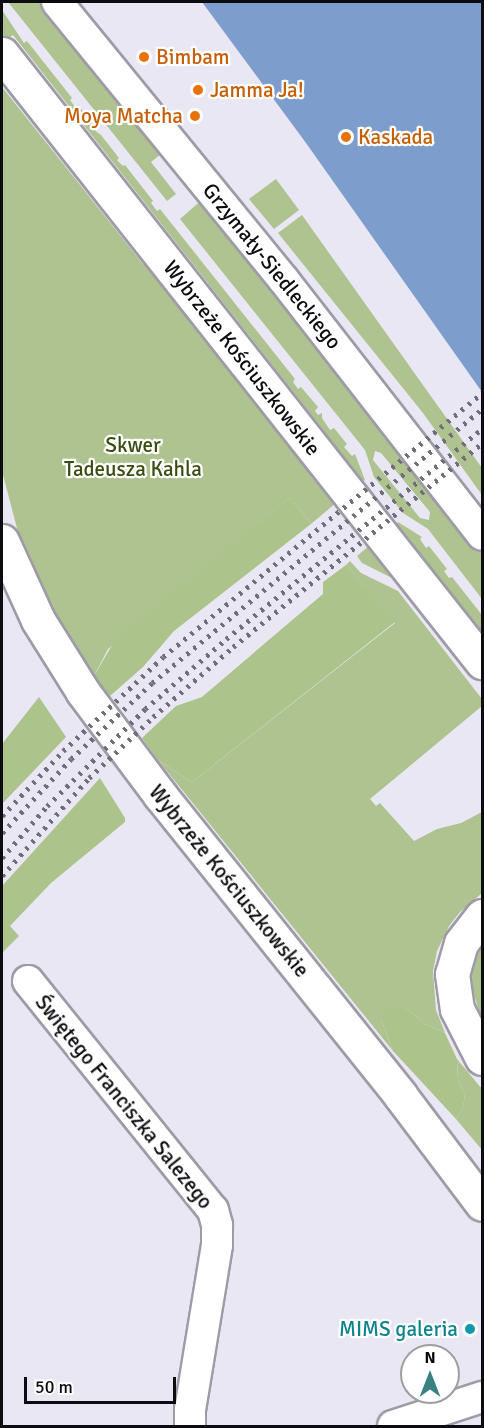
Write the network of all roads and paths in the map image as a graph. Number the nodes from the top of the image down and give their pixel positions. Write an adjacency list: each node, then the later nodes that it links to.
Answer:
1 (57, 2): 3 (street, Grzymały-Siedleckiego)
2 (2, 54): 5 (main road, Wybrzeże Kościuszkowskie)
3 (483, 535)
4 (2, 541): 9 (main road, Wybrzeże Kościuszkowskie)
5 (483, 662)
6 (483, 916): 8 (main road)
7 (28, 981): 13 (street, Świętego Franciszka Salezego)
8 (483, 1058)
9 (400, 1095): 10 (main road); 11 (main road, Wybrzeże Kościuszkowskie)
10 (483, 1175)
11 (483, 1204)
12 (483, 1397): 14 (street)
13 (190, 1426)
14 (393, 1426)

